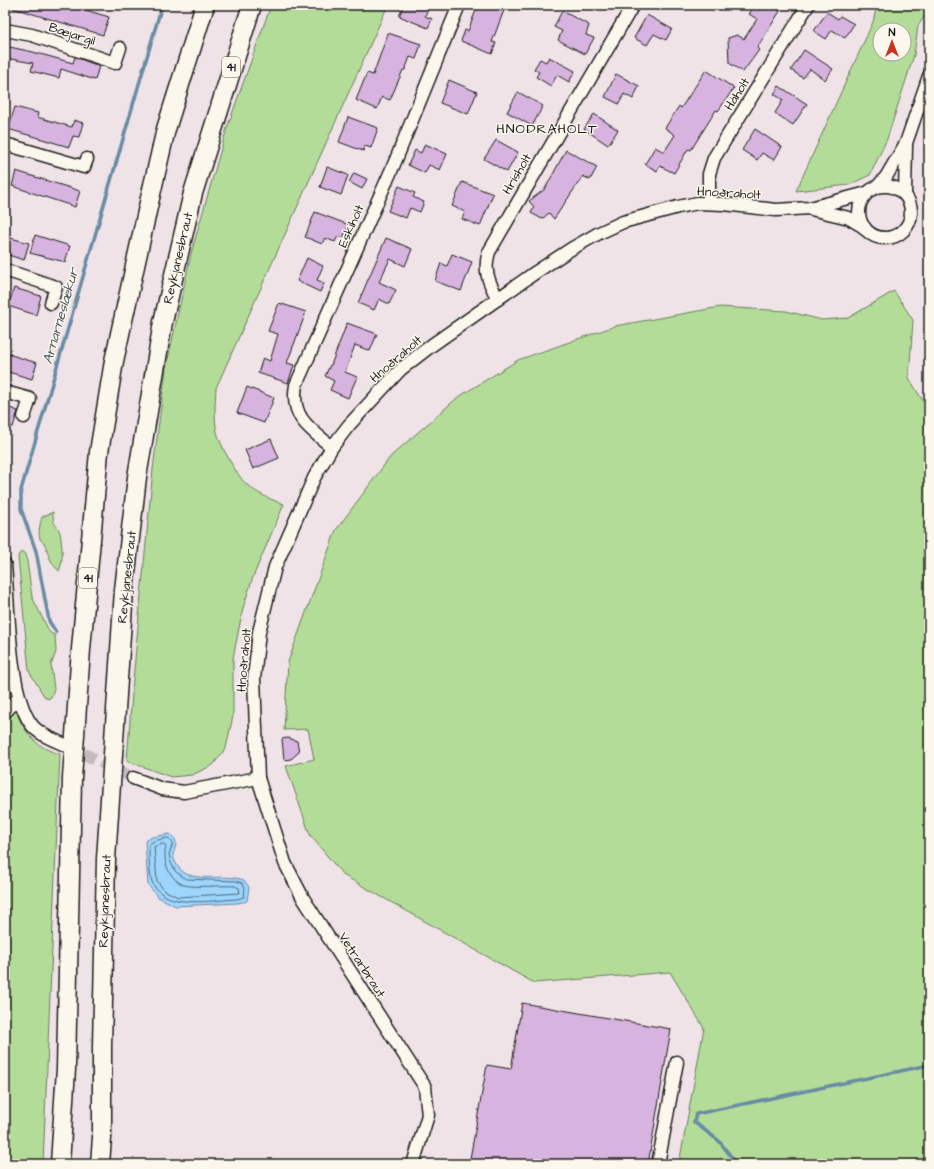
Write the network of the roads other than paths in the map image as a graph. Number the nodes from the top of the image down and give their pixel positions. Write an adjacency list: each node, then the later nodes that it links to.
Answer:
1 (204, 5): 30 (highway, 41)
2 (252, 5): 31 (highway, Reykjanesbraut / 41)
3 (460, 5): 22 (street, Eskiholt)
4 (633, 5): 18 (street, Hrísholt)
5 (808, 5): 14 (street, Háholt)
6 (5, 30): 7 (street, Bæjargil)
7 (120, 48)
8 (929, 76): 10 (street)
9 (5, 144): 11 (street)
10 (906, 144): 12 (street); 13 (street)
11 (87, 159)
12 (872, 190): 13 (street); 15 (street, Hnoðraholt); 16 (street)
13 (905, 194): 16 (street)
14 (709, 203): 15 (street, Hnoðraholt); 18 (street, Hnoðraholt)
15 (810, 208): 16 (street, Hnoðraholt)
16 (864, 227)
17 (5, 270): 19 (street)
18 (498, 299): 22 (street, Hnoðraholt)
19 (51, 303)
20 (5, 392): 21 (street)
21 (24, 417)
22 (332, 447): 28 (street, Hnoðraholt)
23 (5, 565): 24 (street)
24 (19, 698): 25 (street); 26 (street)
25 (5, 712)
26 (67, 746)
27 (133, 778): 28 (street)
28 (258, 778): 32 (street, Vetrarbraut)
29 (677, 1062): 33 (street)
30 (60, 1164)
31 (100, 1164)
32 (413, 1164)
33 (658, 1164)

